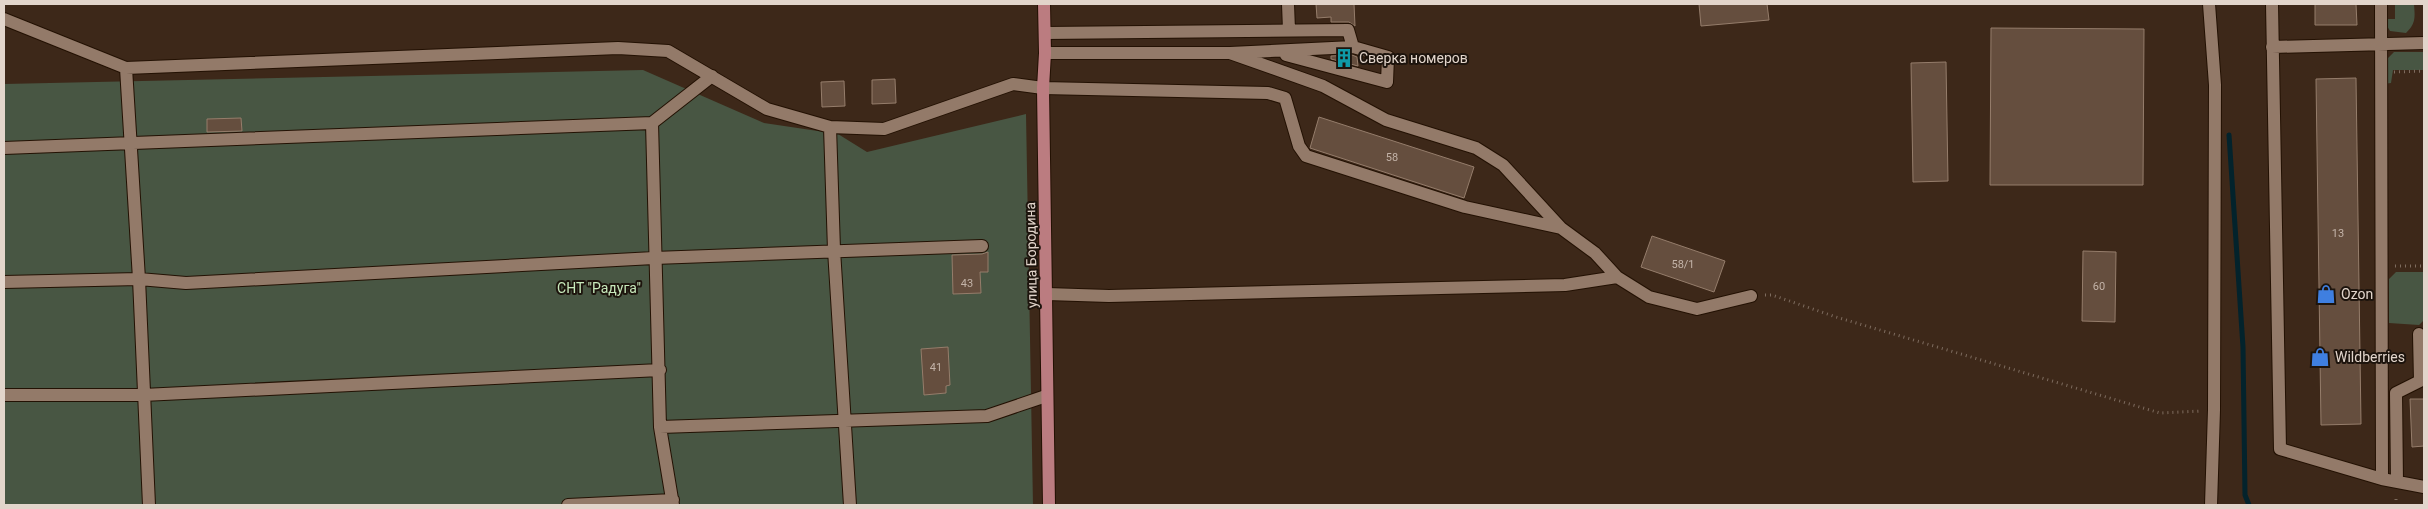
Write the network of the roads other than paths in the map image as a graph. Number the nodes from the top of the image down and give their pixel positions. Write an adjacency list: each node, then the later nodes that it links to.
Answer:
1 (1044, 4): 8 (main road, улица Бородина)
2 (1288, 4): 7 (street)
3 (2209, 4): 47 (street)
4 (2272, 4): 11 (street)
5 (2381, 4): 9 (street)
6 (4, 19): 16 (street)
7 (1289, 30): 8 (street); 12 (street)
8 (1045, 33): 14 (main road, улица Бородина)
9 (2381, 43): 10 (street); 11 (street); 39 (street)
10 (2424, 43)
11 (2272, 47): 39 (street)
12 (1353, 48): 13 (street); 13 (street)
13 (1276, 52): 15 (street)
14 (1045, 53): 15 (street); 18 (main road, улица Бородина)
15 (1230, 53): 23 (street)
16 (126, 68): 17 (street); 21 (street)
17 (712, 76): 19 (street); 20 (street)
18 (1043, 88): 20 (street); 23 (street); 30 (main road, улица Бородина)
19 (652, 123): 21 (street); 26 (street)
20 (830, 127): 25 (street)
21 (130, 144): 22 (street); 28 (street)
22 (4, 148)
23 (1561, 228): 27 (street)
24 (982, 246): 25 (street)
25 (834, 250): 26 (street); 37 (street)
26 (654, 258): 28 (street); 33 (street)
27 (1617, 277): 30 (street); 31 (street)
28 (139, 279): 29 (street); 35 (street)
29 (4, 282)
30 (1047, 294): 36 (main road, улица Бородина)
31 (1751, 296)
32 (2419, 334): 40 (street)
33 (660, 370): 35 (street); 38 (street)
34 (4, 395): 35 (street)
35 (143, 395): 43 (street)
36 (1046, 396): 37 (street); 46 (main road, улица Бородина)
37 (845, 421): 38 (street); 45 (street)
38 (660, 427): 42 (street)
39 (2382, 479): 40 (street)
40 (2396, 482): 41 (street)
41 (2424, 488)
42 (673, 502): 44 (street)
43 (149, 505)
44 (568, 505)
45 (850, 505)
46 (1049, 505)
47 (2211, 505)

